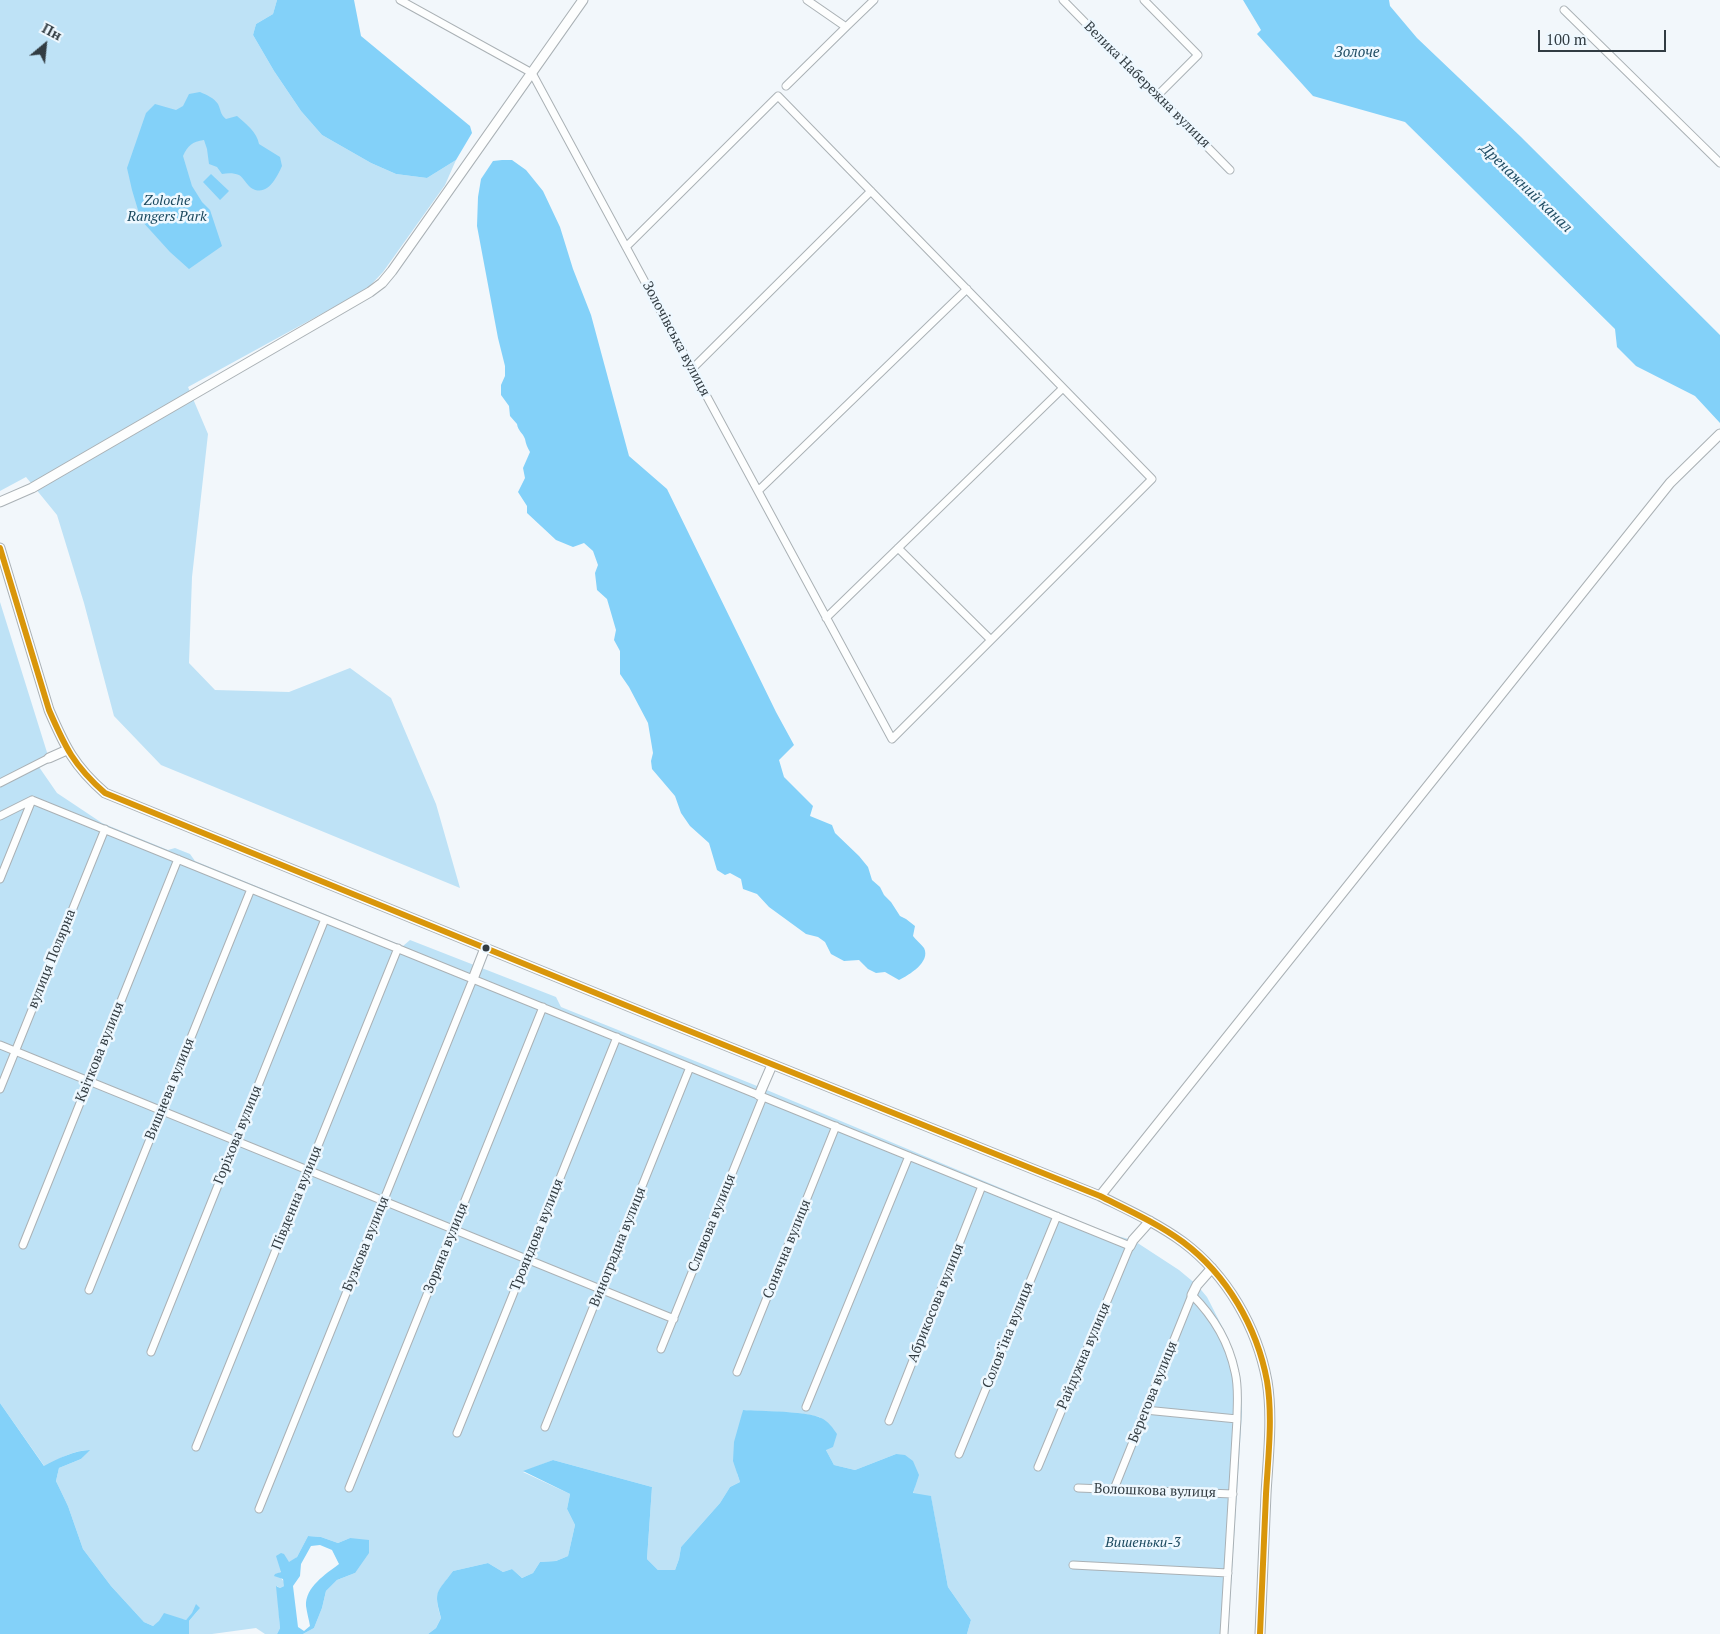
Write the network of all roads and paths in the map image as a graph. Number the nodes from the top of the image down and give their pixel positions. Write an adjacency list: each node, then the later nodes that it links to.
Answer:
1 (400, 0): 9 (street)
2 (583, 0): 9 (street)
3 (808, 0): 8 (street)
4 (874, 0): 8 (street)
5 (1063, 0): 11 (street, Велика Набережна вулиця)
6 (1144, 0): 11 (street)
7 (1564, 10): 12 (street)
8 (846, 28): 10 (street)
9 (532, 73): 15 (street, Золочівська вулиця); 21 (street)
10 (786, 86)
11 (1157, 96): 13 (street, Велика Набережна вулиця)
12 (1720, 163)
13 (1230, 170)
14 (871, 191): 15 (street); 16 (street); 17 (street)
15 (626, 248): 17 (street, Золочівська вулиця)
16 (966, 289): 18 (street); 20 (street)
17 (692, 369): 20 (street, Золочівська вулиця)
18 (1063, 388): 23 (street); 25 (street)
19 (1720, 434): 54 (street)
20 (758, 491): 24 (street, Золочівська вулиця)
21 (0, 502)
22 (0, 548): 26 (street)
23 (898, 548): 24 (street); 25 (street)
24 (826, 618): 25 (street, Золочівська вулиця)
25 (991, 640)
26 (67, 750): 27 (street); 37 (street)
27 (48, 758): 28 (street)
28 (0, 783)
29 (32, 800): 30 (street); 31 (street); 33 (street)
30 (0, 816)
31 (105, 829): 32 (street); 42 (street, вулиця Полярна)
32 (178, 859): 34 (street); 45 (street, Квіткова вулиця)
33 (0, 880)
34 (251, 889): 35 (street); 48 (street, Вишнева вулиця)
35 (326, 919): 36 (street); 50 (street, Горіхова вулиця)
36 (398, 948): 38 (street); 52 (street, Південна вулиця)
37 (485, 948): 38 (street); 43 (street)
38 (473, 979): 39 (street); 55 (street, Бузкова вулиця)
39 (543, 1007): 40 (street); 58 (street, Зоряна вулиця)
40 (617, 1037): 44 (street); 61 (street, Трояндова вулиця)
41 (0, 1045): 42 (street)
42 (15, 1051): 45 (street); 46 (street, вулиця Полярна)
43 (772, 1065): 47 (street); 54 (street)
44 (690, 1067): 47 (street); 63 (street, Виноградна вулиця)
45 (89, 1081): 48 (street); 59 (street, Квіткова вулиця)
46 (0, 1089)
47 (762, 1096): 49 (street); 66 (street, Сливова вулиця)
48 (162, 1111): 50 (street); 64 (street, Вишнева вулиця)
49 (836, 1126): 51 (street); 69 (street, Сонячна вулиця)
50 (236, 1141): 52 (street); 68 (street, Горіхова вулиця)
51 (909, 1156): 53 (street); 70 (street)
52 (308, 1170): 55 (street); 76 (street, Південна вулиця)
53 (982, 1186): 56 (street); 73 (street, Абрикосова вулиця)
54 (1100, 1196): 57 (street)
55 (383, 1200): 58 (street); 83 (street, Бузкова вулиця)
56 (1057, 1216): 60 (street); 77 (street, Соловʼїна вулиця)
57 (1150, 1221): 60 (street); 62 (street)
58 (454, 1229): 61 (street); 79 (street, Зоряна вулиця)
59 (22, 1245)
60 (1130, 1246): 78 (street, Райдужна вулиця)
61 (527, 1259): 63 (street); 75 (street, Трояндова вулиця)
62 (1212, 1268): 65 (street); 87 (street)
63 (601, 1289): 66 (street); 74 (street, Виноградна вулиця)
64 (89, 1290)
65 (1192, 1295): 71 (street, Берегова вулиця); 72 (street)
66 (674, 1319): 67 (street, Сливова вулиця)
67 (661, 1349)
68 (151, 1352)
69 (737, 1372)
70 (806, 1407)
71 (1145, 1410): 72 (street); 81 (street, Берегова вулиця)
72 (1237, 1419): 82 (street)
73 (889, 1421)
74 (545, 1427)
75 (457, 1433)
76 (196, 1447)
77 (959, 1454)
78 (1038, 1467)
79 (349, 1488)
80 (1078, 1488): 81 (street, Волошкова вулиця)
81 (1114, 1489): 82 (street, Волошкова вулиця)
82 (1233, 1494): 85 (street)
83 (259, 1509)
84 (1073, 1565): 85 (street)
85 (1228, 1573): 86 (street)
86 (1224, 1634)
87 (1260, 1634)

